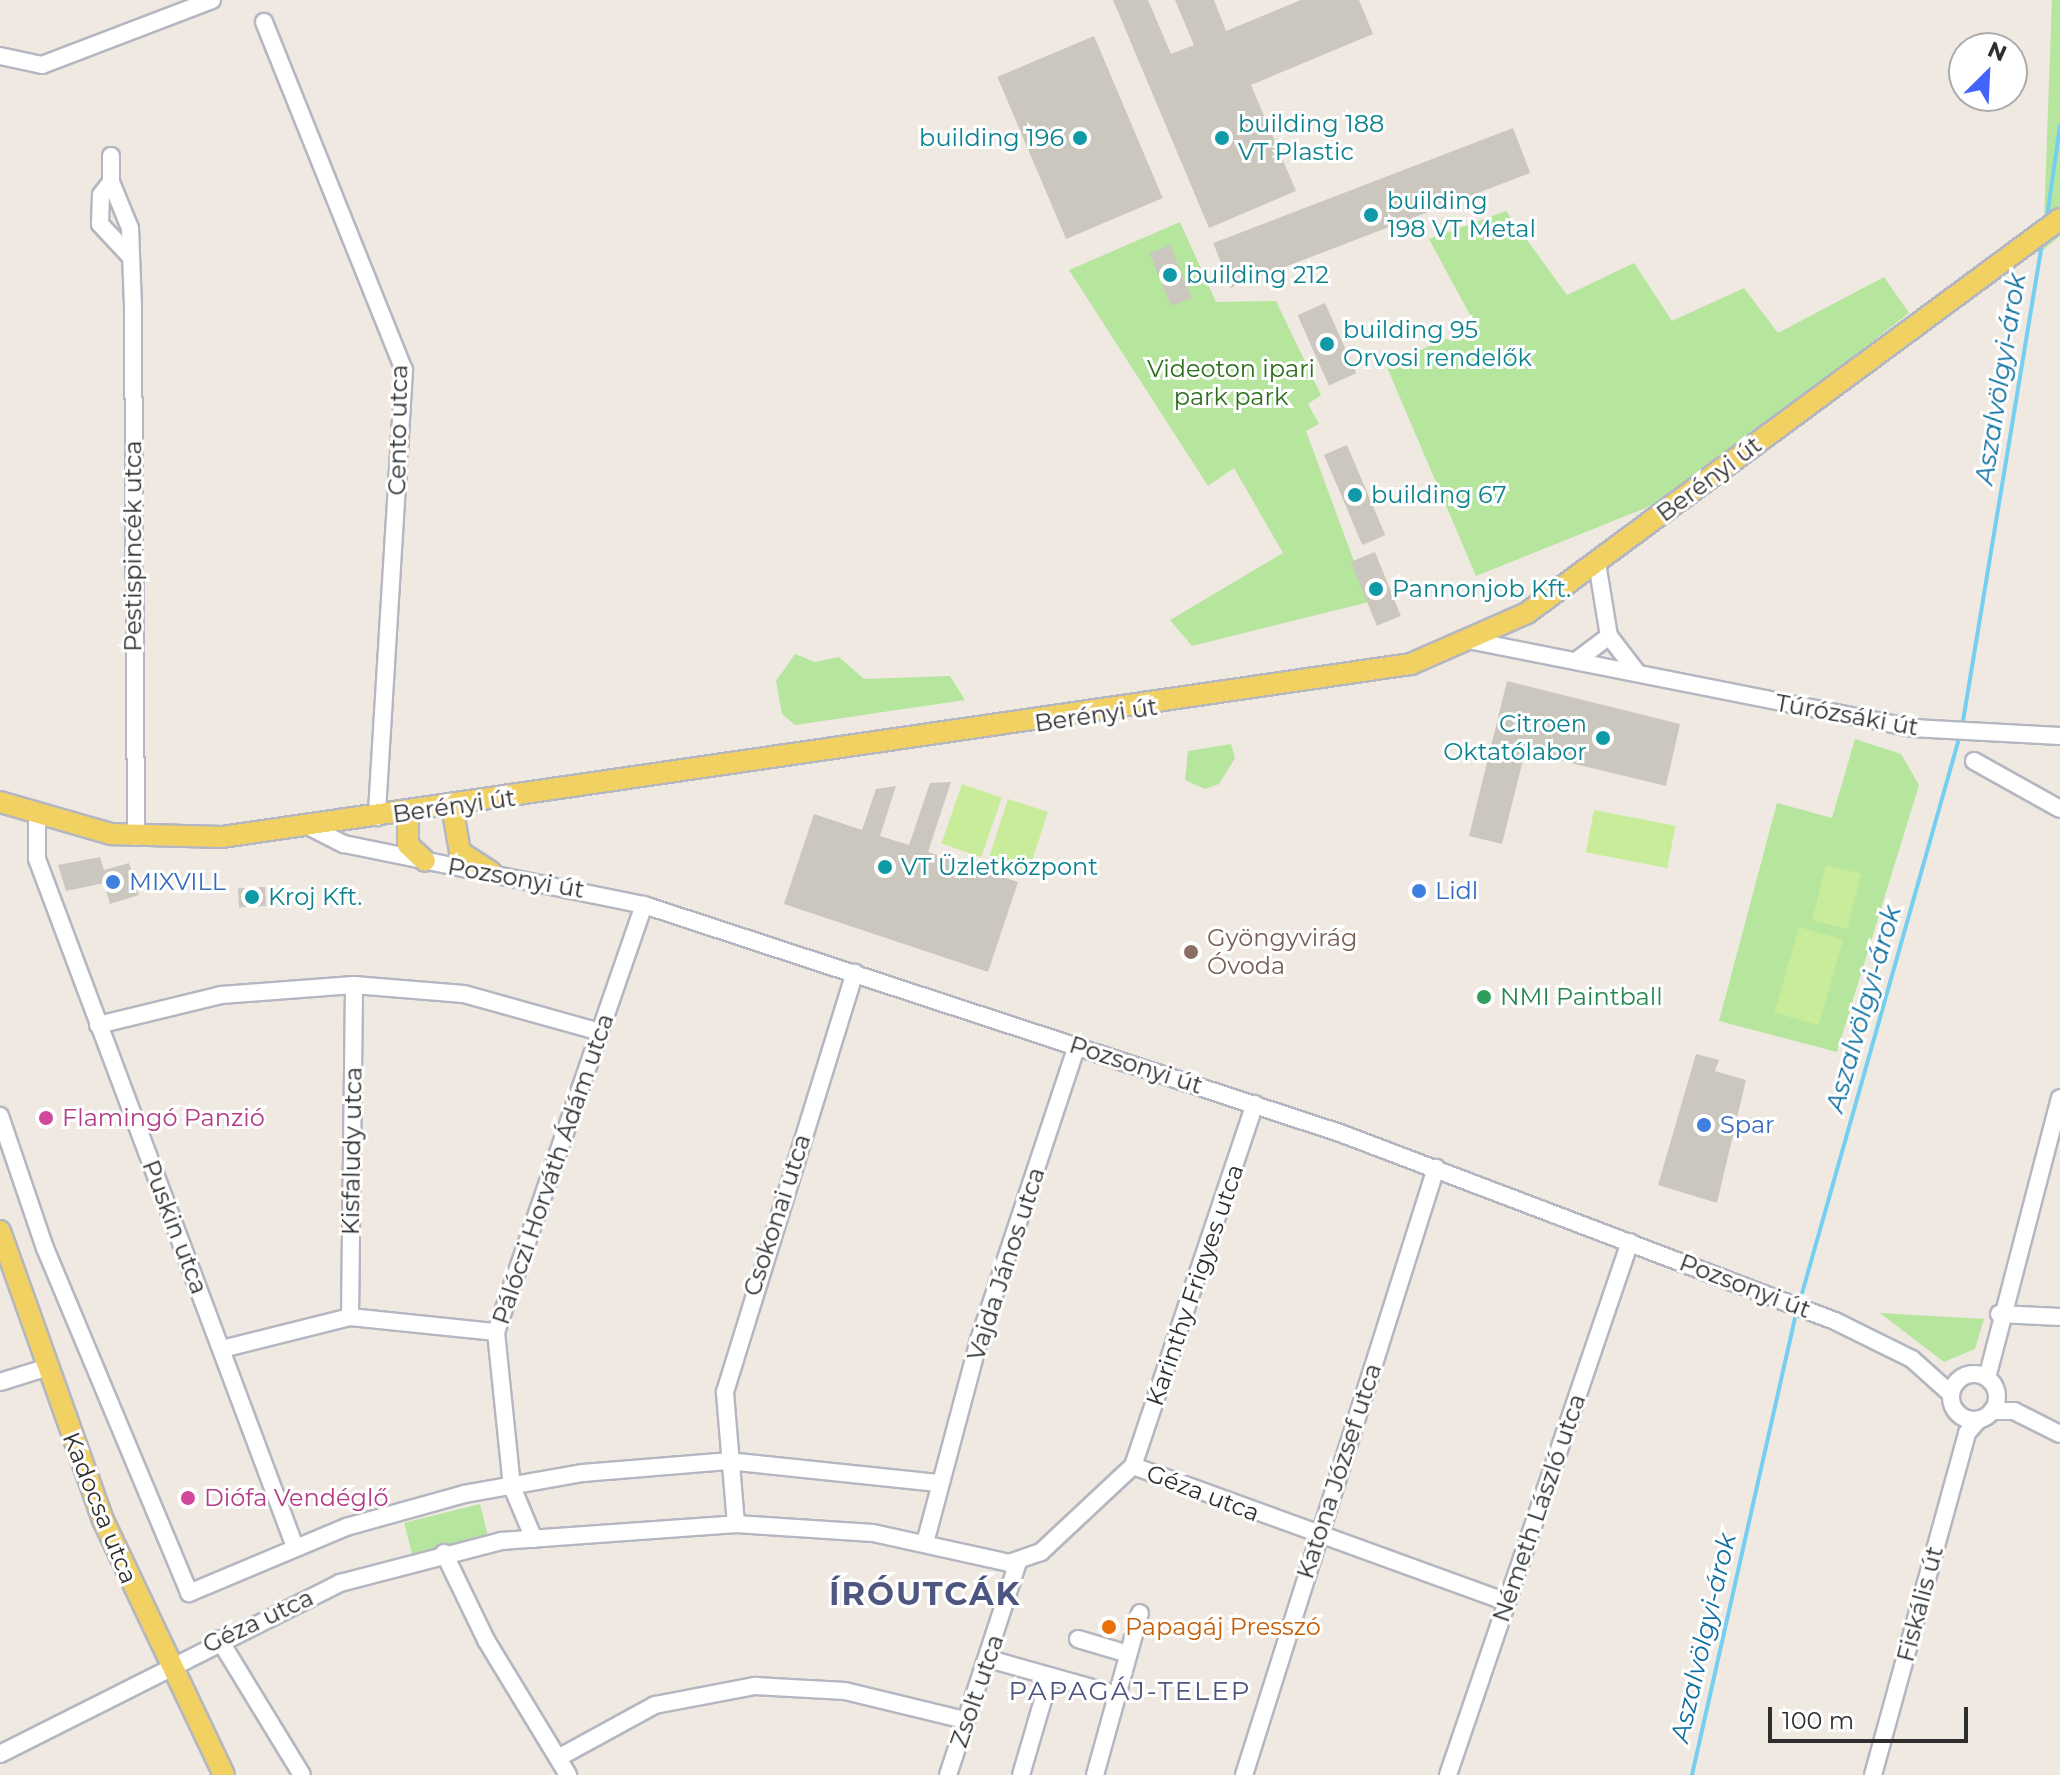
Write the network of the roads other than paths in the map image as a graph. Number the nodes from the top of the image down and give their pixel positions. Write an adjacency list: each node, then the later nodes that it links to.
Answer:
1 (212, 0): 3 (street)
2 (264, 22): 20 (street, Cento utca)
3 (0, 56)
4 (111, 156): 5 (street, Pestispincék utca)
5 (111, 182): 7 (street, Pestispincék utca); 7 (street, Pestispincék utca)
6 (2060, 219): 8 (main road, Berényi út)
7 (129, 255): 22 (street, Pestispincék utca)
8 (1597, 563): 9 (street); 10 (main road, Berényi út)
9 (1609, 636): 11 (street); 12 (street)
10 (1473, 641): 11 (street, Túrózsáki út); 16 (main road, Berényi út)
11 (1576, 661): 12 (street, Túrózsáki út)
12 (1636, 671): 13 (street, Túrózsáki út)
13 (2060, 736)
14 (1974, 761): 17 (street)
15 (0, 802): 19 (main road, Berényi út)
16 (452, 806): 18 (main road, Berényi út); 24 (main road)
17 (2060, 809)
18 (408, 813): 20 (main road, Berényi út); 23 (main road)
19 (37, 815): 22 (main road, Berényi út); 28 (street, Puskin utca)
20 (377, 817): 21 (main road, Berényi út)
21 (310, 827): 22 (main road, Berényi út); 23 (street, Pozsonyi út)
22 (136, 837)
23 (425, 861): 24 (street, Pozsonyi út)
24 (491, 872): 25 (street, Pozsonyi út)
25 (644, 905): 26 (street, Pozsonyi út); 29 (street, Pálóczi Horváth Ádám utca)
26 (855, 973): 30 (street, Pozsonyi út); 50 (street, Csokonai utca)
27 (354, 985): 28 (street); 29 (street); 38 (street, Kisfaludy utca)
28 (98, 1025): 41 (street, Puskin utca)
29 (600, 1032): 40 (street, Pálóczi Horváth Ádám utca)
30 (1077, 1046): 32 (street, Pozsonyi út); 52 (street, Vajda János utca)
31 (2060, 1098): 37 (street)
32 (1255, 1104): 34 (street, Pozsonyi út); 51 (street, Karinthy Frigyes utca)
33 (0, 1116): 58 (street, Kadocsa utca)
34 (1436, 1168): 36 (street, Pozsonyi út); 55 (street, Katona József utca)
35 (0, 1231): 42 (main road, Kadocsa utca)
36 (1630, 1242): 44 (street, Pozsonyi út); 61 (street, Németh László utca)
37 (1999, 1314): 39 (street); 44 (street)
38 (350, 1317): 40 (street); 41 (street)
39 (2060, 1317)
40 (496, 1332): 53 (street, Pálóczi Horváth Ádám utca)
41 (222, 1349): 58 (street, Puskin utca)
42 (45, 1368): 43 (street); 67 (main road, Kadocsa utca)
43 (0, 1382)
44 (1973, 1383): 45 (street); 46 (street); 47 (street)
45 (2014, 1411): 46 (street); 49 (street)
46 (1986, 1415): 47 (street); 48 (street, Fiskális út)
47 (1961, 1416): 48 (street)
48 (1967, 1433): 81 (street, Fiskális út)
49 (2060, 1434)
50 (728, 1461): 52 (street); 53 (street); 54 (street)
51 (1133, 1466): 55 (street, Géza utca); 60 (street, Géza utca)
52 (938, 1483): 57 (street)
53 (512, 1487): 56 (street); 58 (street)
54 (736, 1524): 56 (street, Géza utca); 57 (street, Géza utca)
55 (1319, 1535): 61 (street, Géza utca); 79 (street, Katona József utca)
56 (534, 1539): 59 (street, Géza utca)
57 (925, 1543): 60 (street, Géza utca)
58 (295, 1547)
59 (444, 1553): 63 (street, Géza utca); 72 (street)
60 (1018, 1562): 66 (street, Zsolt utca)
61 (1506, 1602): 80 (street, Németh László utca)
62 (1140, 1613): 65 (street)
63 (219, 1639): 67 (street, Géza utca); 74 (street)
64 (1078, 1639): 65 (street)
65 (1128, 1654): 69 (street)
66 (989, 1659): 68 (street); 70 (street, Zsolt utca)
67 (167, 1665): 71 (street, Géza utca); 73 (main road, Kadocsa utca)
68 (1050, 1676): 69 (street); 77 (street)
69 (1117, 1695): 78 (street)
70 (965, 1720): 72 (street); 76 (street, Zsolt utca)
71 (0, 1754)
72 (558, 1758): 75 (street)
73 (224, 1775)
74 (302, 1775)
75 (568, 1775)
76 (948, 1775)
77 (1021, 1775)
78 (1095, 1775)
79 (1244, 1775)
80 (1448, 1775)
81 (1873, 1775)

